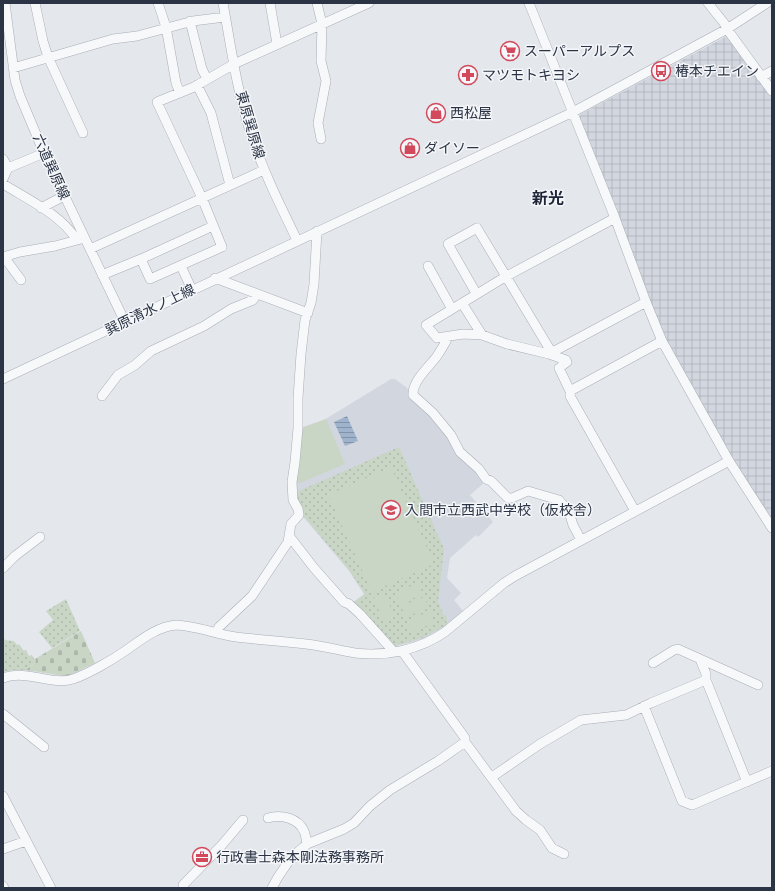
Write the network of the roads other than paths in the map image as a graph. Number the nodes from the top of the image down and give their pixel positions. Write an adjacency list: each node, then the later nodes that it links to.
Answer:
1 (5, 3): 17 (street, 六道巽原線)
2 (35, 3): 18 (street)
3 (158, 3): 14 (street)
4 (222, 3): 11 (street, 東原巽原線)
5 (270, 3): 16 (street)
6 (317, 3): 13 (street)
7 (369, 3): 13 (street)
8 (529, 3): 28 (street)
9 (708, 3): 15 (street)
10 (767, 3): 15 (street, 巽原清水ノ上線)
11 (225, 17): 12 (street); 20 (street, 東原巽原線)
12 (190, 21): 14 (street); 24 (street)
13 (322, 24): 16 (street); 30 (street)
14 (166, 27): 18 (street); 27 (street)
15 (727, 29): 23 (street); 28 (street, 巽原清水ノ上線)
16 (278, 44): 20 (street)
17 (12, 55): 19 (street); 21 (street, 六道巽原線)
18 (48, 57): 21 (street); 29 (street)
19 (3, 60)
20 (234, 64): 24 (street); 34 (street, 東原巽原線)
21 (14, 68): 31 (street, 六道巽原線)
22 (772, 71): 23 (street)
23 (761, 77): 26 (street)
24 (207, 79): 25 (street)
25 (197, 86): 27 (street); 37 (street)
26 (772, 91)
27 (180, 93): 39 (street)
28 (573, 112): 41 (street); 43 (street, 巽原清水ノ上線)
29 (83, 133)
30 (321, 139)
31 (44, 153): 33 (street); 38 (street, 六道巽原線)
32 (3, 159): 33 (street)
33 (8, 168): 35 (street)
34 (264, 170): 37 (street); 45 (street, 東原巽原線)
35 (3, 179)
36 (3, 184): 40 (street)
37 (230, 185): 39 (street)
38 (64, 196): 40 (street); 44 (street, 六道巽原線)
39 (202, 198): 42 (street); 46 (street)
40 (41, 208): 44 (street)
41 (615, 218): 52 (street); 58 (street)
42 (213, 226): 48 (street); 49 (street)
43 (317, 231): 45 (street, 巽原清水ノ上線); 61 (street)
44 (81, 239): 46 (street, 六道巽原線); 47 (street)
45 (297, 240): 53 (street, 巽原清水ノ上線)
46 (90, 249): 51 (street, 六道巽原線)
47 (3, 257): 54 (street)
48 (141, 259): 49 (street); 51 (street)
49 (181, 266): 55 (street)
50 (428, 266): 60 (street)
51 (102, 274): 62 (street, 六道巽原線)
52 (505, 277): 57 (street); 57 (street); 66 (street)
53 (215, 278): 55 (street, 巽原清水ノ上線); 56 (street)
54 (21, 280)
55 (192, 290): 62 (street, 巽原清水ノ上線)
56 (257, 294): 61 (street); 69 (street)
57 (476, 294): 59 (street)
58 (646, 302): 65 (street); 66 (street)
59 (462, 303): 60 (street); 63 (street)
60 (452, 309): 64 (street)
61 (308, 313): 74 (street)
62 (125, 322): 67 (street, 巽原清水ノ上線)
63 (482, 335): 64 (street); 66 (street)
64 (448, 337): 75 (street)
65 (662, 341): 68 (street); 70 (street)
66 (550, 354): 68 (street)
67 (3, 379)
68 (570, 391): 71 (street)
69 (102, 396)
70 (729, 460): 71 (street); 72 (street)
71 (635, 511): 75 (street)
72 (772, 528)
73 (40, 537): 76 (street)
74 (290, 537): 77 (street); 78 (street)
75 (581, 540): 78 (street)
76 (3, 568)
77 (216, 633): 78 (street); 81 (street)
78 (398, 651): 86 (street)
79 (700, 659): 80 (street); 82 (street); 83 (street)
80 (653, 663)
81 (3, 678)
82 (706, 680): 84 (street); 90 (street)
83 (758, 685)
84 (644, 706): 89 (street); 90 (street)
85 (3, 714): 87 (street)
86 (465, 742): 89 (street); 95 (street)
87 (44, 747)
88 (772, 772): 90 (street)
89 (492, 777): 97 (street)
90 (747, 782)
91 (3, 796): 94 (street)
92 (268, 818): 95 (street)
93 (243, 820): 99 (street)
94 (26, 840): 96 (street); 98 (street)
95 (307, 844): 100 (street)
96 (3, 849)
97 (564, 854)
98 (51, 888)
99 (184, 888)
100 (272, 888)

